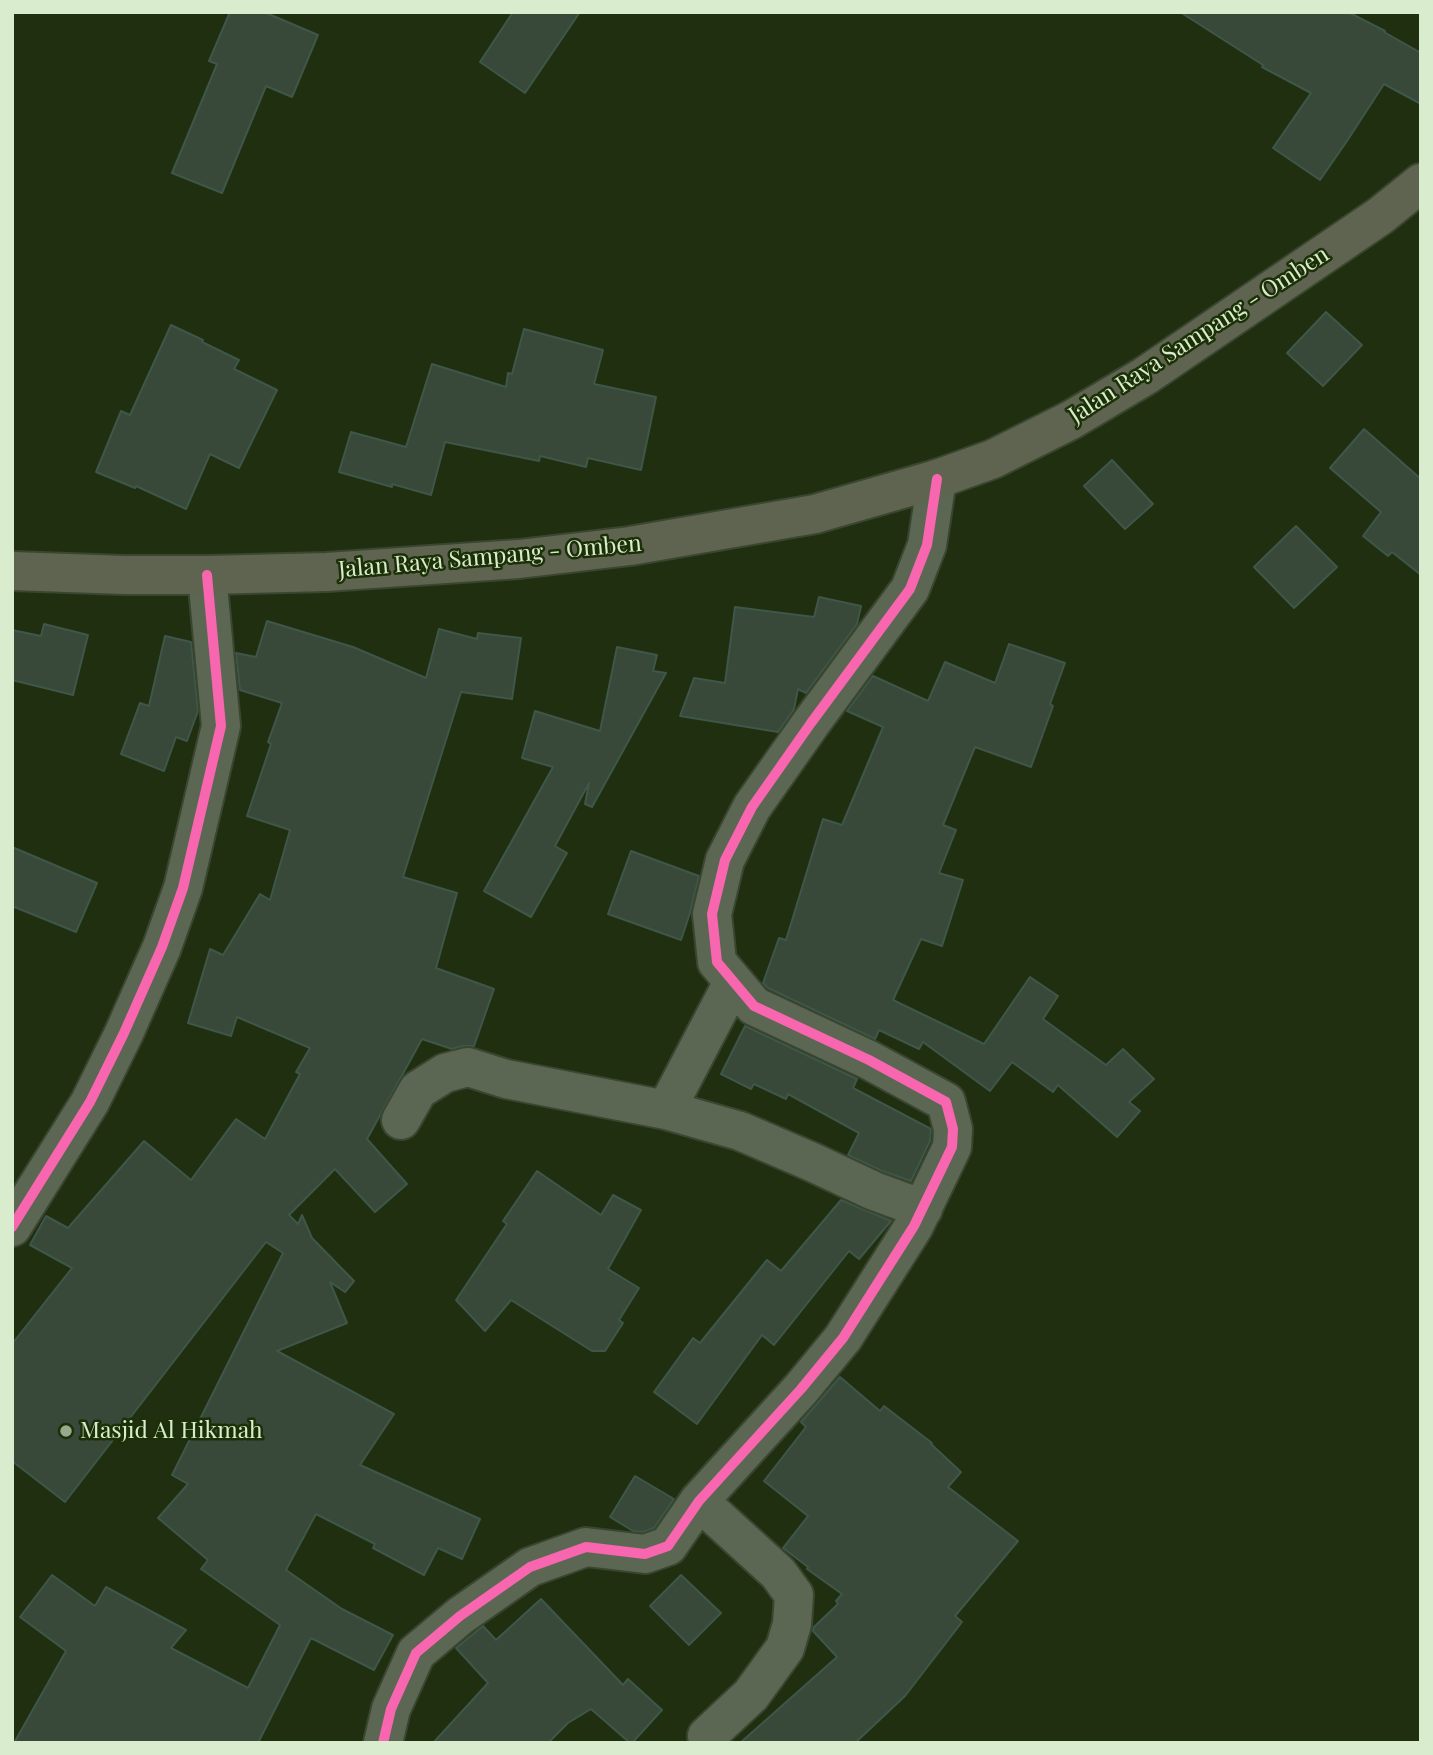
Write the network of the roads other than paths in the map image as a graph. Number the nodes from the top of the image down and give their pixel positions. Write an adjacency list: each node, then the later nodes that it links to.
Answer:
1 (1421, 183): 2 (main road, Jalan Raya Sampang - Omben)
2 (937, 479): 4 (main road, Jalan Raya Sampang - Omben); 5 (street)
3 (12, 570): 4 (main road, Jalan Raya Sampang - Omben)
4 (207, 575): 9 (street)
5 (733, 982): 6 (street); 8 (street)
6 (666, 1110): 7 (street); 8 (street)
7 (401, 1120)
8 (923, 1209): 10 (street)
9 (12, 1227)
10 (699, 1501): 11 (street); 12 (street)
11 (707, 1736)
12 (383, 1743)

